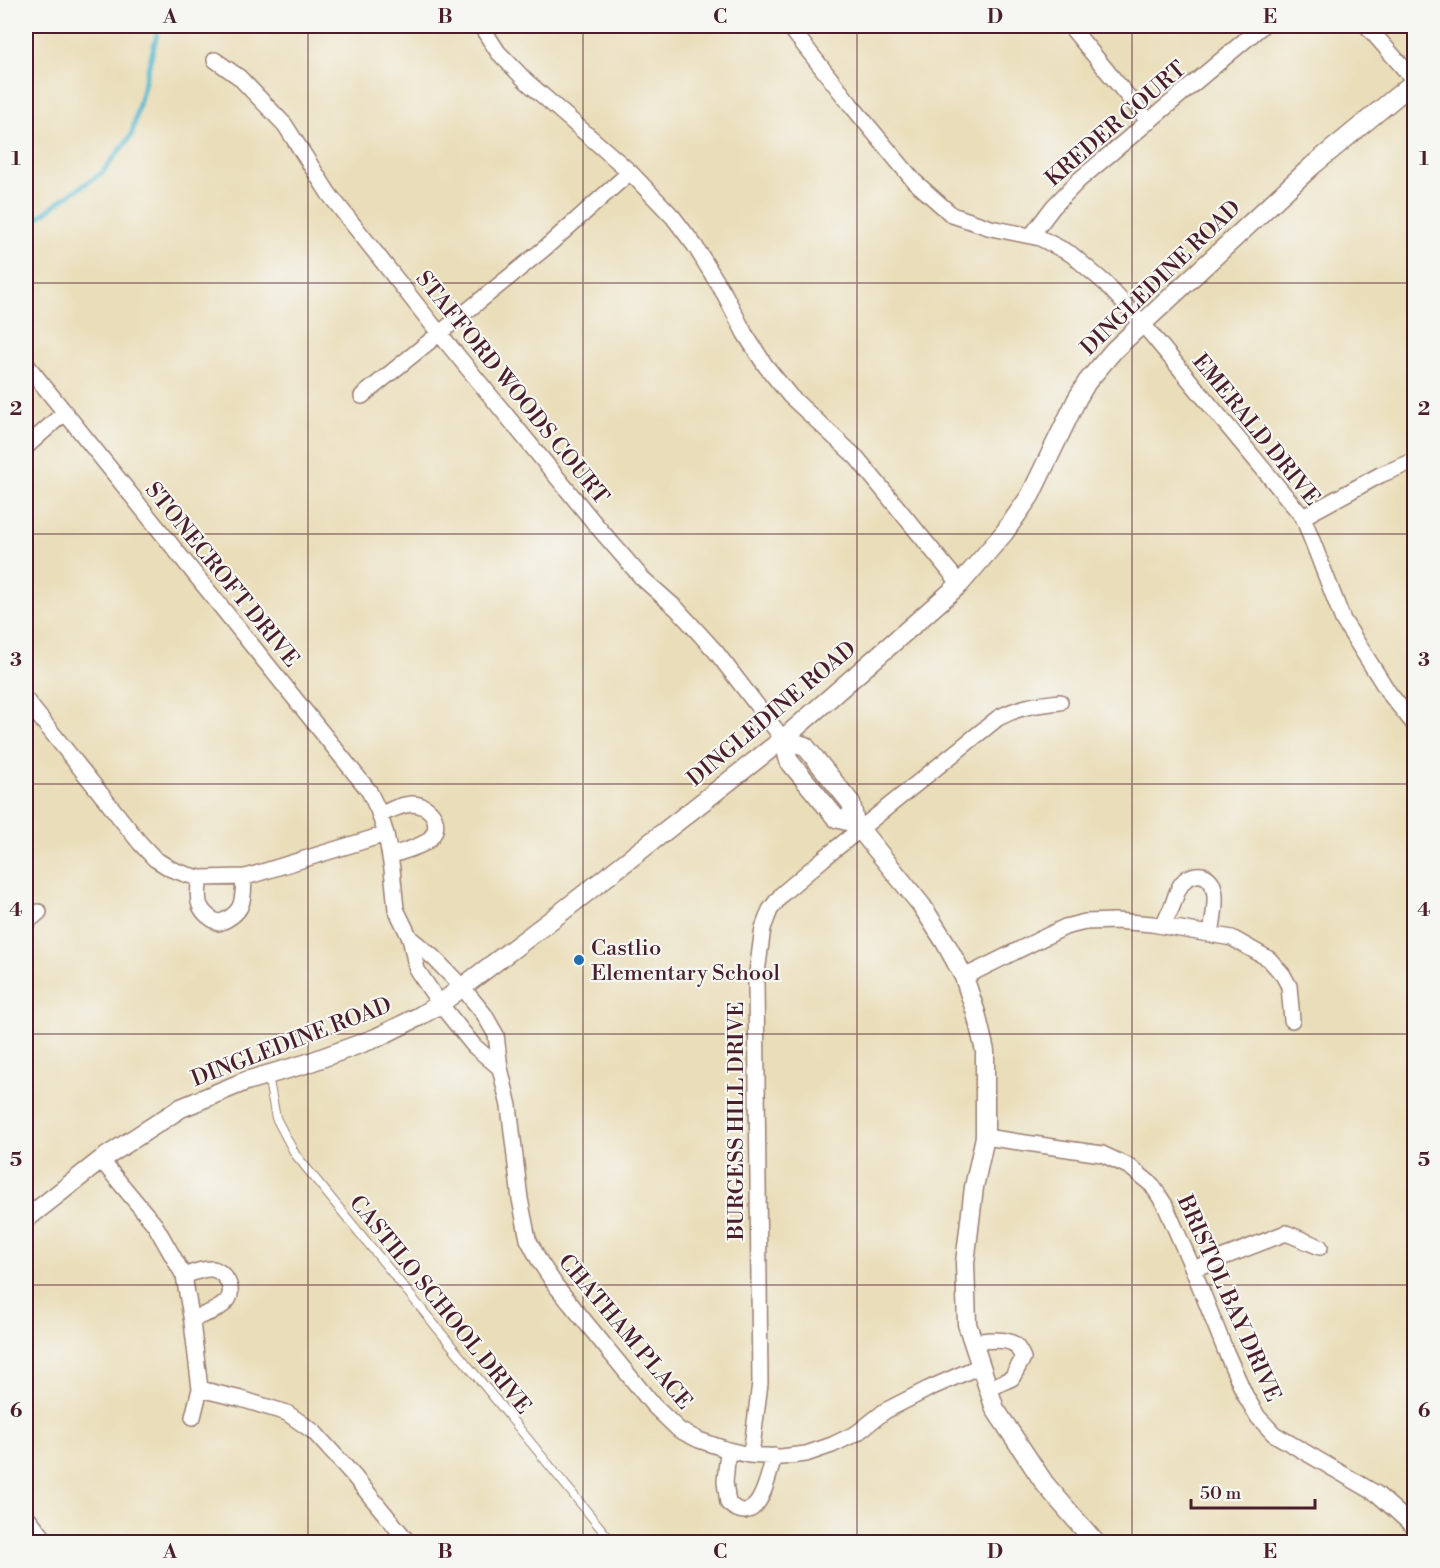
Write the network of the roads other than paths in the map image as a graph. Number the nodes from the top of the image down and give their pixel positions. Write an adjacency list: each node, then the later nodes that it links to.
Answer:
1 (481, 26): 9 (street)
2 (789, 26): 10 (street, EMERALD DRIVE)
3 (1070, 26): 8 (street)
4 (1262, 26): 8 (street, KREDER COURT)
5 (1367, 26): 7 (street)
6 (215, 60): 12 (street, STAFFORD WOODS COURT)
7 (1414, 81): 11 (street, DINGLEDINE ROAD)
8 (1149, 122): 10 (street, KREDER COURT)
9 (630, 172): 12 (street); 19 (street)
10 (1031, 236): 11 (street, EMERALD DRIVE)
11 (1142, 323): 18 (street, EMERALD DRIVE); 19 (street, DINGLEDINE ROAD)
12 (439, 333): 14 (street); 23 (street, STAFFORD WOODS COURT)
13 (26, 364): 15 (street, STONECROFT DRIVE)
14 (362, 396)
15 (64, 412): 16 (street); 24 (street, STONECROFT DRIVE)
16 (26, 447)
17 (1414, 461): 18 (street)
18 (1303, 517): 22 (street, EMERALD DRIVE)
19 (960, 584): 23 (street, DINGLEDINE ROAD)
20 (26, 700): 29 (street)
21 (1060, 702): 25 (street, BURGESS HILL DRIVE)
22 (1414, 724)
23 (783, 738): 25 (street); 36 (street, DINGLEDINE ROAD)
24 (380, 815): 26 (street, STONECROFT DRIVE); 27 (street)
25 (858, 826): 35 (street); 54 (street, BURGESS HILL DRIVE)
26 (386, 834): 27 (street, STONECROFT DRIVE); 28 (street)
27 (390, 856): 34 (street, STONECROFT DRIVE)
28 (244, 877): 29 (street); 29 (street)
29 (200, 878)
30 (39, 912): 31 (street)
31 (26, 923)
32 (1162, 926): 33 (street); 33 (street); 35 (street)
33 (1211, 934): 38 (street)
34 (410, 938): 36 (street, STONECROFT DRIVE); 37 (street, STONECROFT DRIVE)
35 (963, 977): 41 (street)
36 (462, 987): 37 (street, DINGLEDINE ROAD); 39 (street, CHATHAM PLACE)
37 (440, 1004): 39 (street); 40 (street, DINGLEDINE ROAD)
38 (1292, 1020)
39 (501, 1068): 53 (street, CHATHAM PLACE)
40 (268, 1076): 42 (street, DINGLEDINE ROAD); 60 (lane, CASTILO SCHOOL DRIVE)
41 (985, 1137): 45 (street, BRISTOL BAY DRIVE); 48 (street)
42 (101, 1160): 43 (street, DINGLEDINE ROAD); 46 (street)
43 (26, 1220)
44 (1320, 1247): 45 (street)
45 (1193, 1269): 57 (street, BRISTOL BAY DRIVE)
46 (184, 1276): 47 (street); 47 (street)
47 (192, 1319): 50 (street)
48 (972, 1342): 49 (street); 51 (street)
49 (980, 1366): 51 (street); 55 (street, CHATHAM PLACE)
50 (200, 1389): 52 (street); 59 (street)
51 (988, 1389): 61 (street)
52 (193, 1417)
53 (728, 1450): 54 (street, CHATHAM PLACE); 55 (street)
54 (752, 1455): 55 (street, CHATHAM PLACE)
55 (774, 1456)
56 (26, 1515): 58 (street)
57 (1414, 1527)
58 (47, 1542)
59 (408, 1542)
60 (612, 1542)
61 (1095, 1542)

